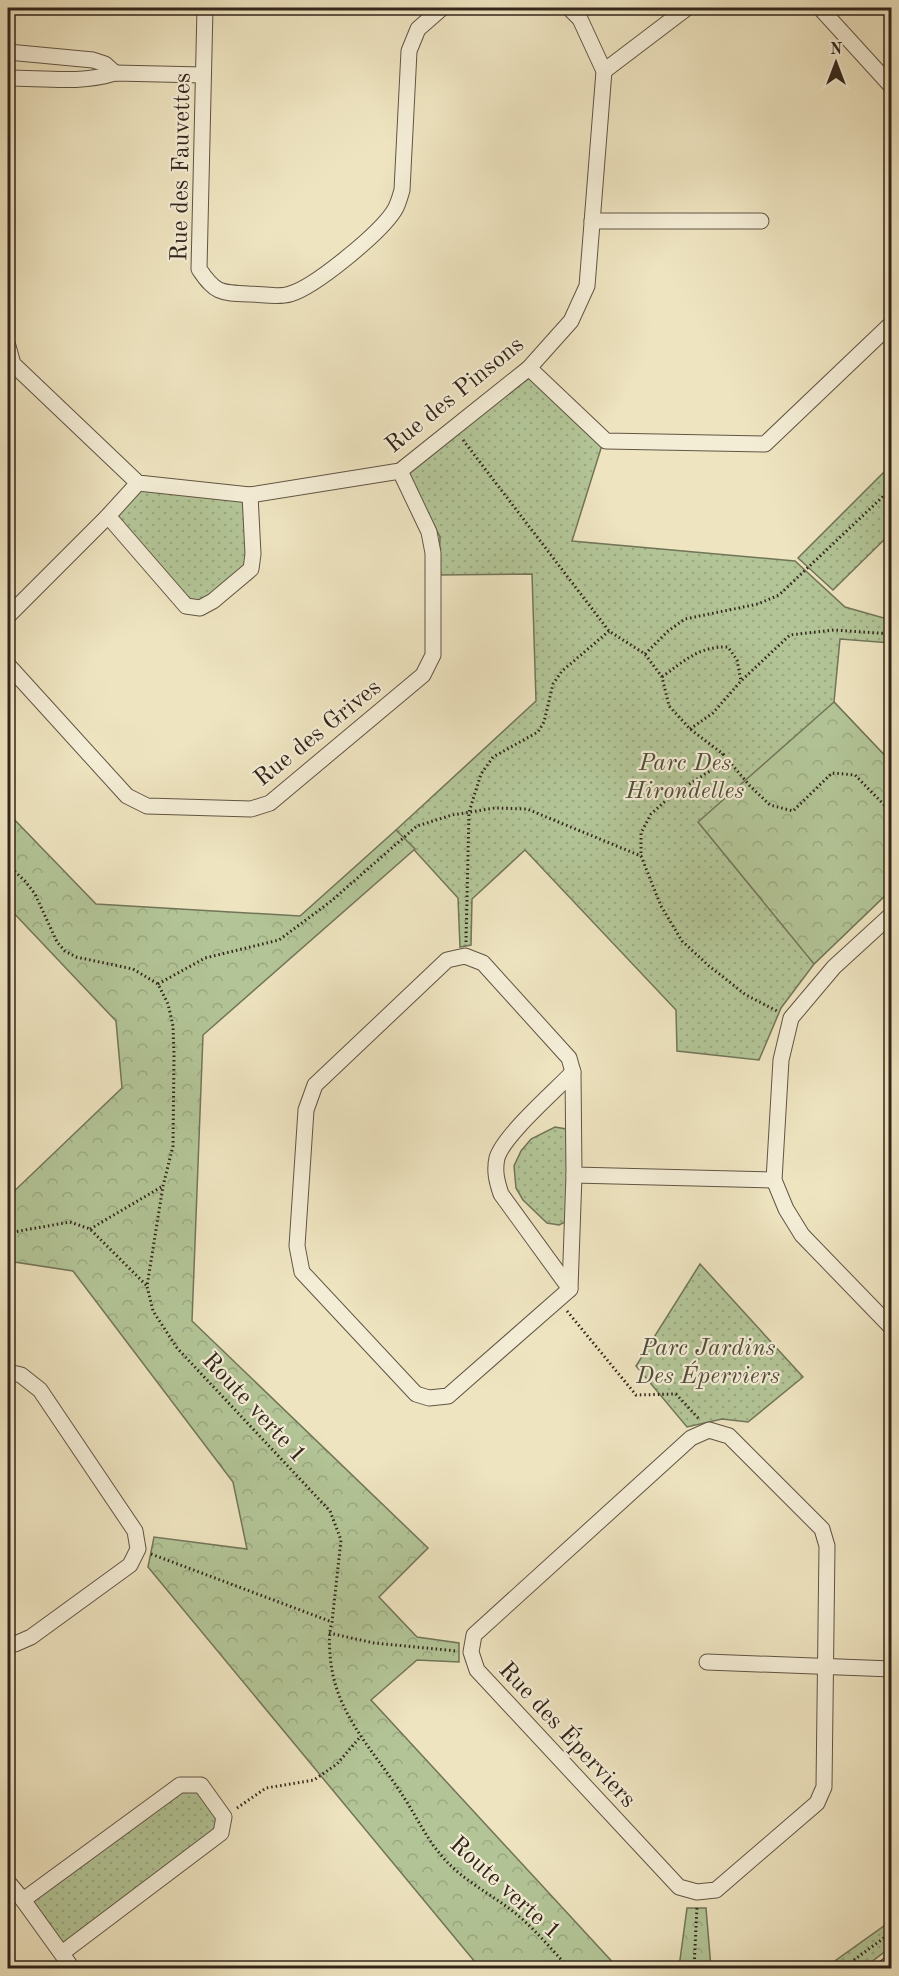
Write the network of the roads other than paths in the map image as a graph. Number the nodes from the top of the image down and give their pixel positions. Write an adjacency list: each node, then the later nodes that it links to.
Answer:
1 (205, 8): 9 (street, Rue des Fauvettes)
2 (442, 8): 9 (street, Rue des Fauvettes)
3 (569, 8): 7 (street, Rue des Pinsons)
4 (687, 8): 7 (street)
5 (820, 8): 11 (street)
6 (8, 52): 8 (street)
7 (604, 71): 12 (street, Rue des Pinsons)
8 (115, 73): 9 (street); 10 (street)
9 (203, 75)
10 (8, 78)
11 (891, 87)
12 (592, 220): 13 (street); 17 (street, Rue des Pinsons)
13 (761, 220)
14 (891, 323): 17 (street)
15 (8, 346): 16 (street)
16 (10, 366): 19 (street)
17 (529, 368): 18 (street, Rue des Pinsons)
18 (400, 471): 20 (street, Rue des Pinsons); 23 (street, Rue des Grives)
19 (138, 483): 20 (street, Rue des Pinsons); 21 (street)
20 (250, 495): 21 (street)
21 (108, 516): 22 (street)
22 (8, 616)
23 (8, 665)
24 (891, 915): 27 (street)
25 (573, 1072): 26 (street); 28 (street); 28 (street)
26 (574, 1175): 27 (street); 28 (street)
27 (774, 1180): 29 (street)
28 (570, 1289)
29 (889, 1321)
30 (8, 1372): 31 (street)
31 (8, 1643)
32 (707, 1662): 33 (street)
33 (825, 1666): 33 (street, Rue des Éperviers); 34 (street)
34 (891, 1669)
35 (8, 1882): 36 (street)
36 (22, 1900): 37 (street); 37 (street)
37 (62, 1953): 38 (street)
38 (72, 1968)

